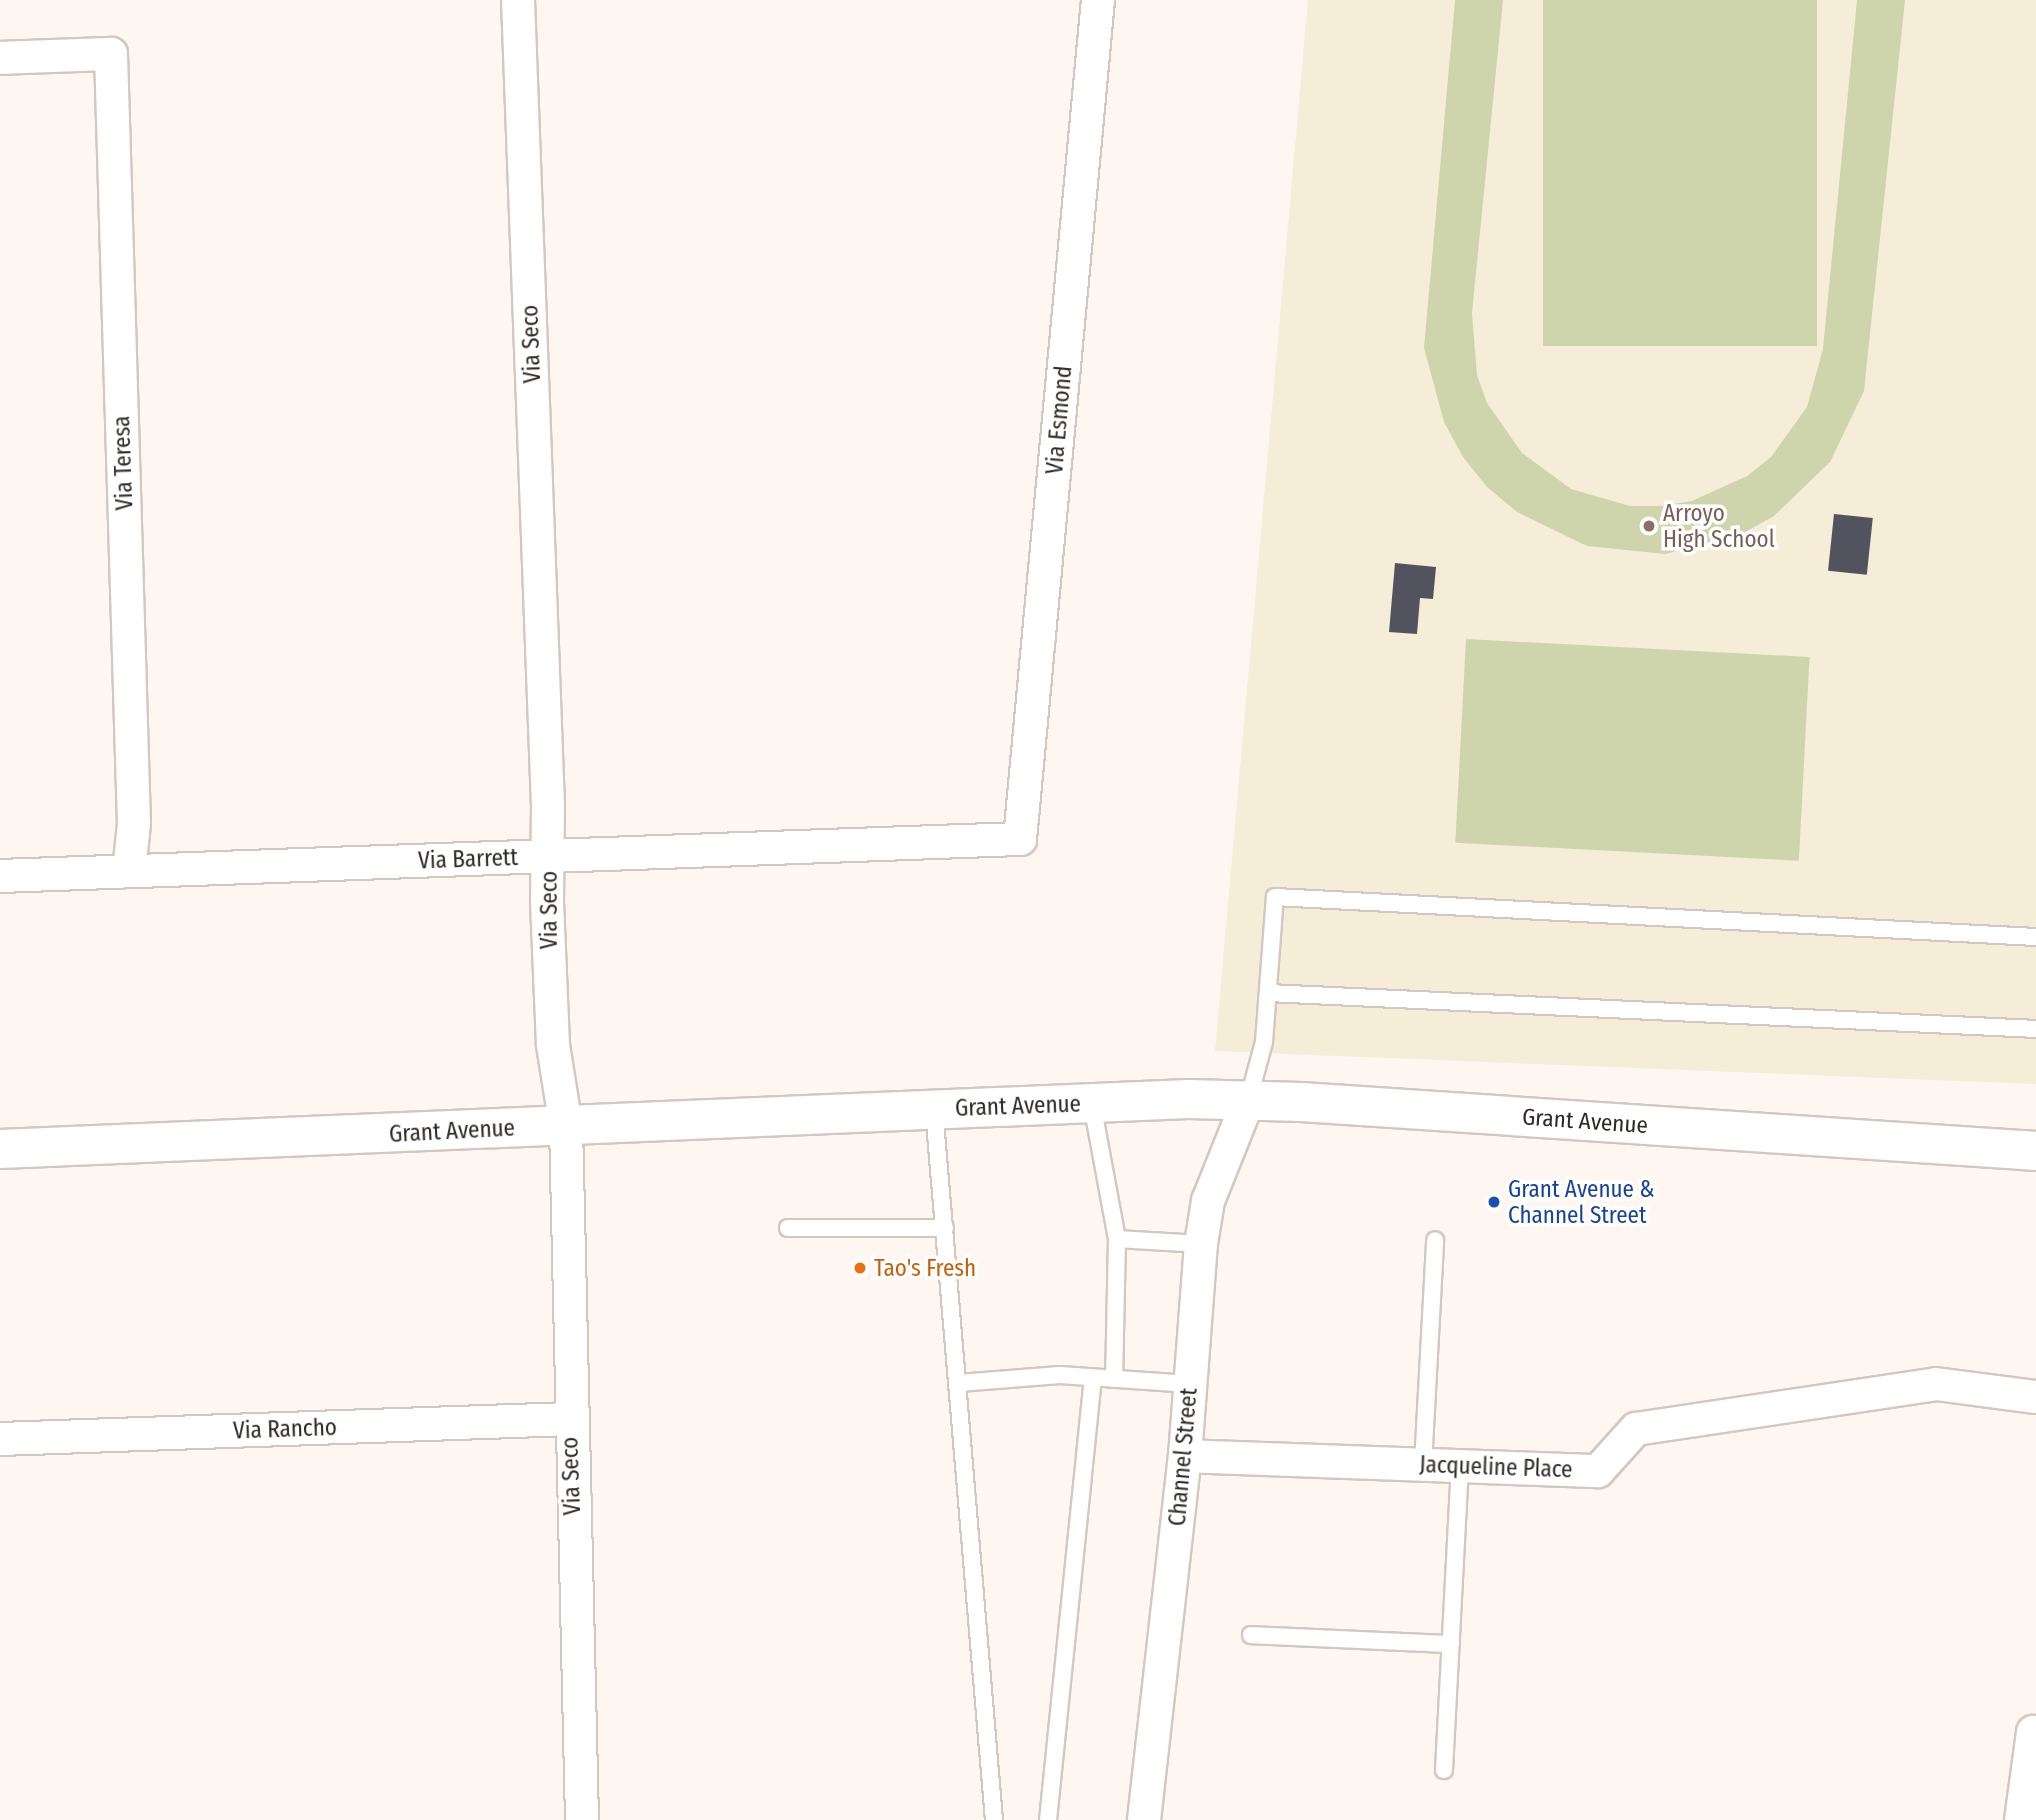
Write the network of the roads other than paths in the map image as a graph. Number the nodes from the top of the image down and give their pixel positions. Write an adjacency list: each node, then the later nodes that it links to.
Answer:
1 (518, 0): 5 (street, Via Seco)
2 (1098, 0): 4 (street, Via Esmond)
3 (0, 58): 6 (street, Via Teresa)
4 (1020, 839): 5 (street, Via Barrett)
5 (549, 857): 6 (street, Via Barrett); 14 (street, Via Seco)
6 (129, 871): 7 (street, Via Barrett)
7 (0, 876)
8 (2036, 937): 9 (lane)
9 (1268, 993): 10 (lane); 11 (lane)
10 (2036, 1029)
11 (1248, 1101): 12 (main road, Grant Avenue); 16 (main road, Grant Avenue); 21 (street, Channel Street)
12 (1092, 1103): 13 (main road, Grant Avenue); 19 (lane)
13 (934, 1110): 14 (main road, Grant Avenue); 18 (lane)
14 (566, 1126): 15 (main road, Grant Avenue); 27 (street, Via Seco)
15 (0, 1149)
16 (2036, 1151)
17 (788, 1228): 18 (lane)
18 (944, 1228): 24 (lane)
19 (1117, 1240): 21 (lane); 23 (lane)
20 (1435, 1240): 30 (lane)
21 (1201, 1244): 25 (street, Channel Street)
22 (1093, 1378): 23 (lane); 24 (lane); 38 (lane)
23 (1114, 1379): 25 (lane)
24 (959, 1384): 37 (lane)
25 (1189, 1384): 29 (street, Channel Street)
26 (2036, 1397): 31 (street, Jacqueline Place)
27 (569, 1419): 28 (street, Via Rancho); 36 (street, Via Seco)
28 (0, 1439)
29 (1185, 1456): 30 (street, Jacqueline Place); 39 (street, Channel Street)
30 (1423, 1465): 31 (street, Jacqueline Place)
31 (1460, 1466): 33 (lane)
32 (1251, 1635): 33 (lane)
33 (1451, 1644): 35 (lane)
34 (2034, 1731): 40 (street)
35 (1444, 1770)
36 (582, 1820)
37 (994, 1820)
38 (1048, 1820)
39 (1144, 1820)
40 (2021, 1820)

